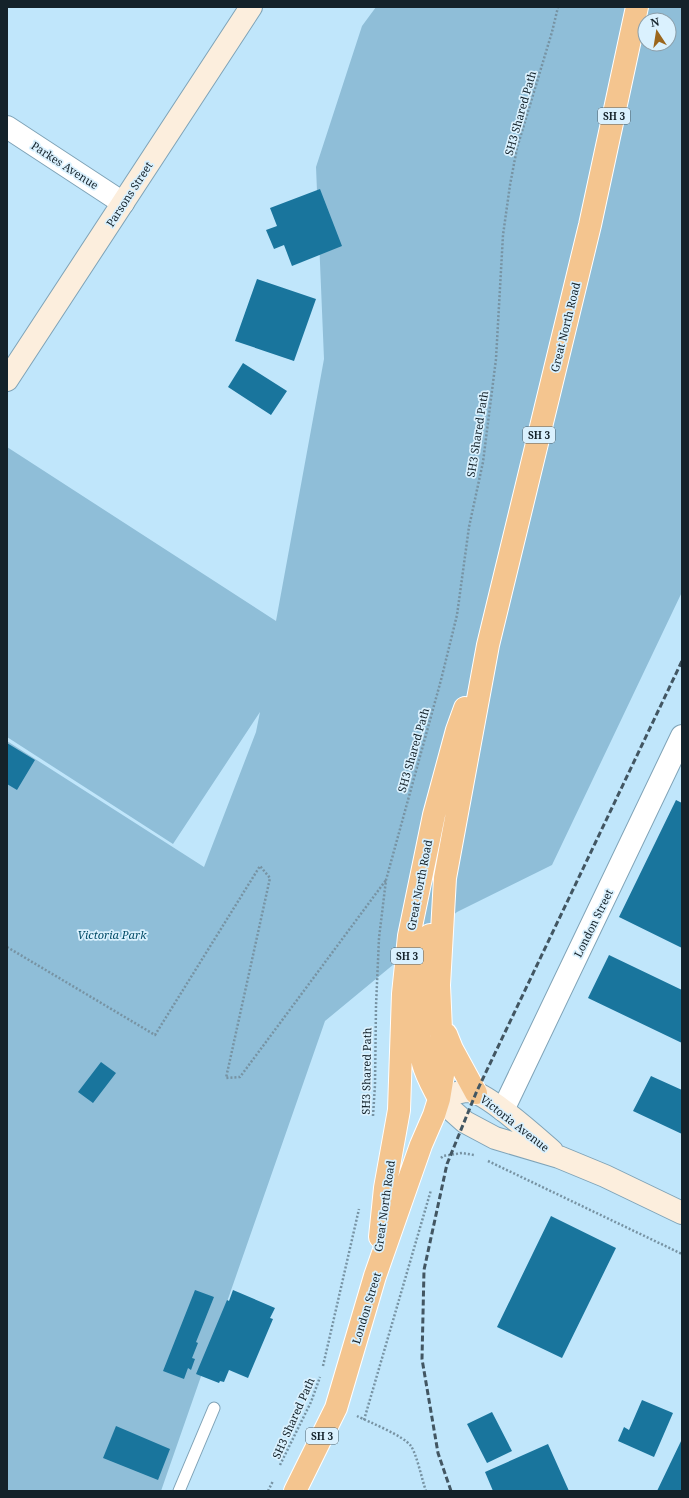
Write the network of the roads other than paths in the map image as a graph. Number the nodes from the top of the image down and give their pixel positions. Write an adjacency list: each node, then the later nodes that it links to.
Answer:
1 (251, 7): 4 (street, Parsons Street)
2 (637, 7): 6 (highway, Great North Road / SH 3)
3 (7, 127): 4 (street, Parkes Avenue)
4 (123, 203): 5 (street, Parsons Street)
5 (7, 380)
6 (488, 645): 8 (highway, Great North Road / SH 3); 15 (highway, Great North Road / SH 3)
7 (679, 750): 12 (street, London Street)
8 (445, 878): 9 (highway, Great North Road / SH 3); 11 (highway)
9 (441, 1022): 10 (highway); 11 (highway, Great North Road / SH 3)
10 (476, 1093): 11 (street, Victoria Avenue); 12 (street, Victoria Avenue)
11 (439, 1099): 13 (street, Victoria Avenue); 15 (highway, London Street / SH 3)
12 (503, 1110): 13 (street, Victoria Avenue)
13 (559, 1157): 14 (street, Victoria Avenue)
14 (682, 1213)
15 (375, 1276): 18 (highway, London Street / SH 3)
16 (214, 1408): 17 (lane)
17 (179, 1491)
18 (295, 1491)

